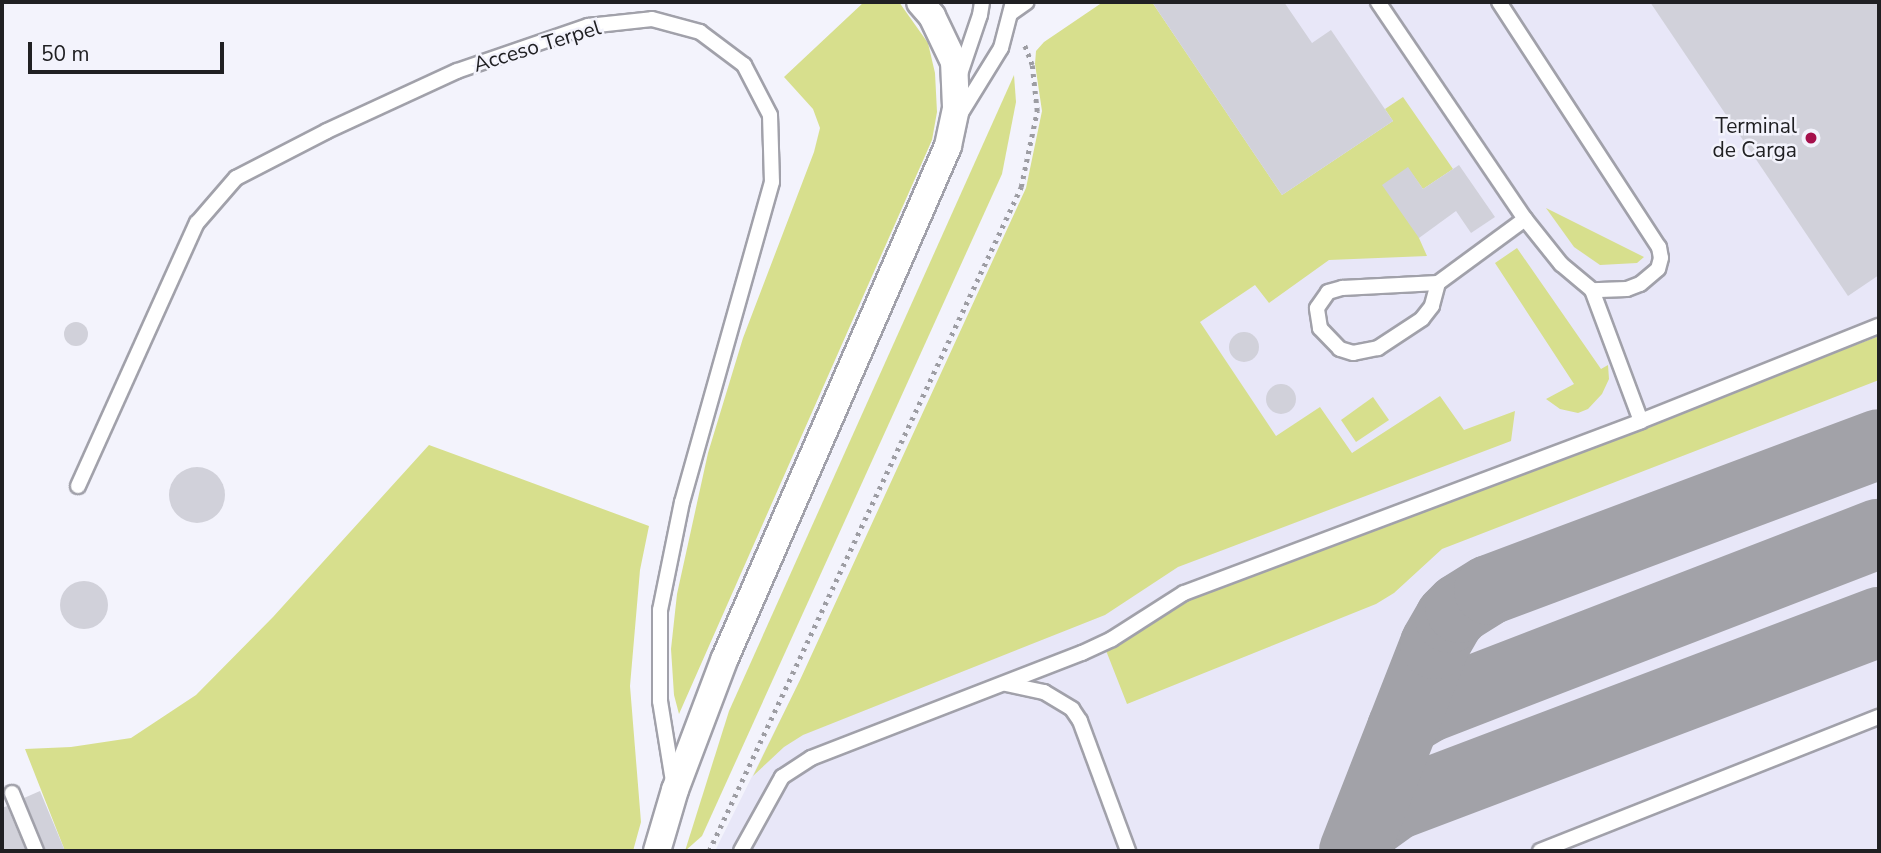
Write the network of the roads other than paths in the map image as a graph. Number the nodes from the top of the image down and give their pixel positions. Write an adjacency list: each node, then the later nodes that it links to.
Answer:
1 (920, 2): 7 (street)
2 (982, 2): 7 (lane)
3 (1027, 2): 6 (lane)
4 (1378, 2): 9 (lane)
5 (1499, 2): 11 (lane)
6 (1012, 9): 8 (lane)
7 (956, 85): 8 (street)
8 (954, 123): 17 (street)
9 (1525, 219): 10 (lane); 11 (lane)
10 (1438, 283): 10 (lane)
11 (1592, 290): 13 (lane)
12 (1879, 326): 13 (lane)
13 (1641, 421): 15 (lane)
14 (78, 486): 17 (lane, Acceso Terpel)
15 (1002, 684): 21 (lane); 22 (lane)
16 (1879, 717): 23 (lane)
17 (675, 790): 20 (street)
18 (12, 793): 19 (lane)
19 (36, 851)
20 (657, 851)
21 (741, 851)
22 (1128, 851)
23 (1540, 851)

